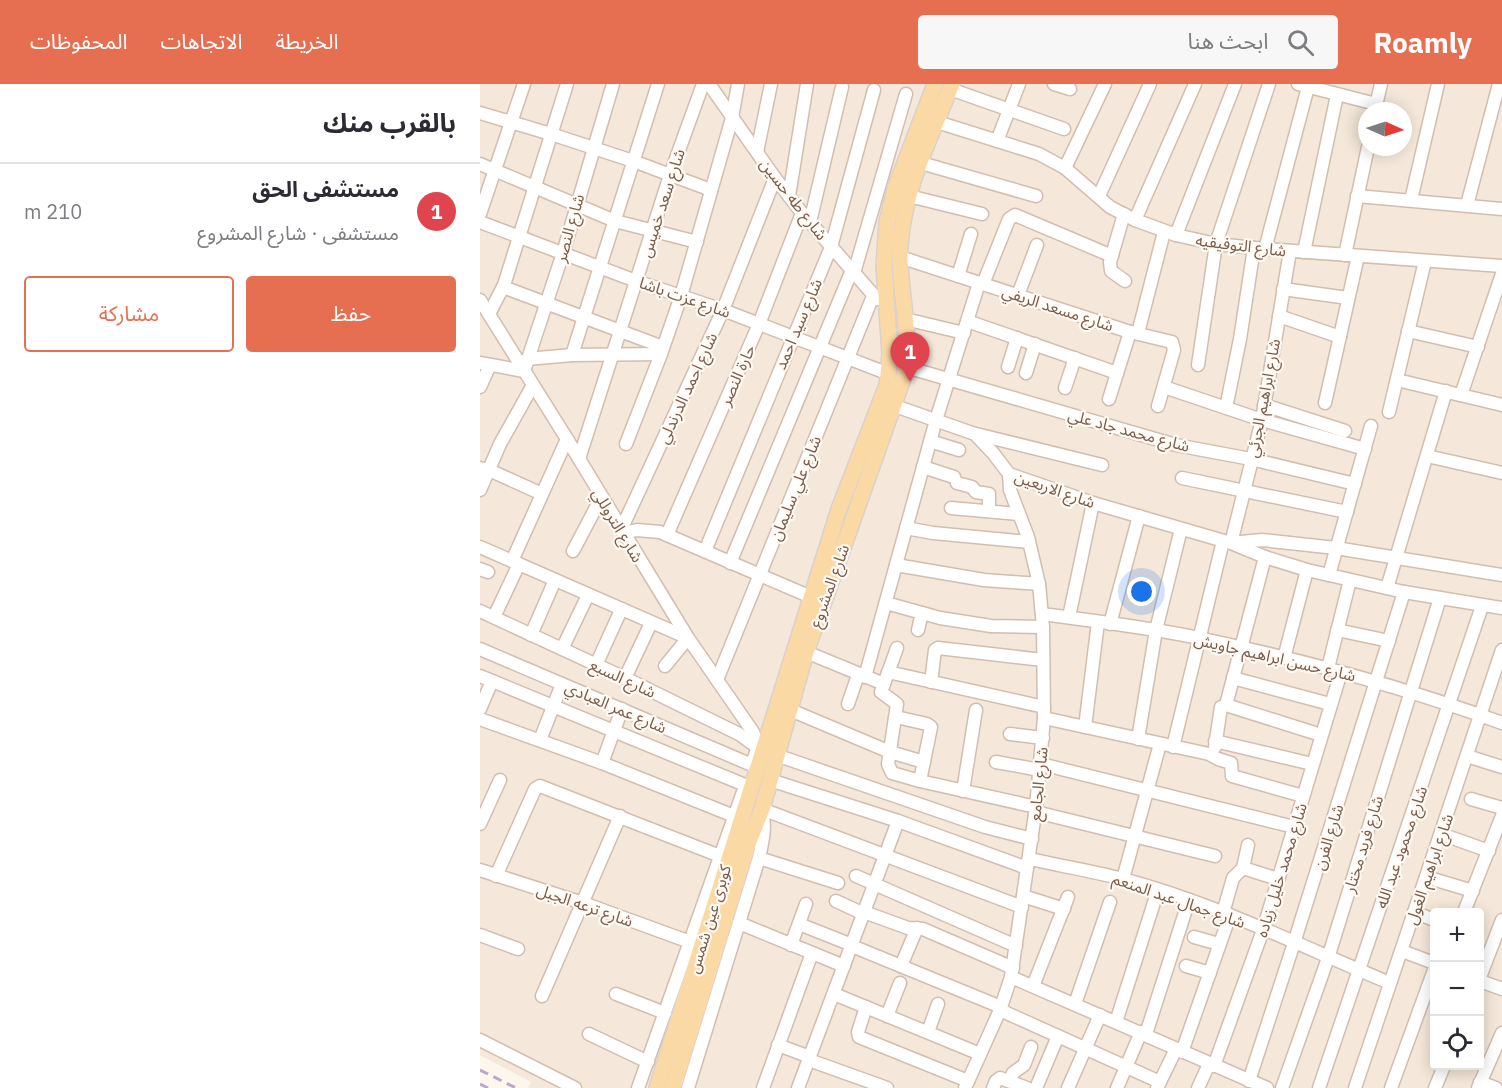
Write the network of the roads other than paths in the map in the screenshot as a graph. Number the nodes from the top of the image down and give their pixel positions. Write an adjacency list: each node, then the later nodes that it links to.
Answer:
1 (524, 84): 33 (street)
2 (567, 84): 35 (street)
3 (613, 84): 37 (street, شارع النصر)
4 (658, 84): 40 (street)
5 (703, 84): 45 (street, شارع سعد خميس)
6 (709, 84): 31 (street, شارع طه حسين)
7 (738, 84): 31 (street)
8 (771, 84): 38 (street)
9 (807, 84): 49 (street)
10 (1019, 84): 29 (street)
11 (1054, 84): 23 (street)
12 (1105, 84): 43 (street)
13 (1150, 84): 52 (street)
14 (1195, 84): 60 (street)
15 (1235, 84): 65 (street)
16 (1269, 84): 69 (street)
17 (1381, 84): 28 (street)
18 (1438, 84): 54 (street)
19 (1499, 84): 56 (street)
20 (1303, 85): 26 (street); 72 (street)
21 (945, 86): 29 (street); 32 (main road, شارع المشروع); 96 (main road, شارع المشروع)
22 (842, 87): 61 (street, حارة النصر)
23 (1070, 89)
24 (874, 90): 71 (street, شارع سيد احمد)
25 (906, 94): 82 (street)
26 (1337, 94): 27 (street); 74 (street)
27 (1359, 102)
28 (1377, 102)
29 (1009, 110): 34 (street); 36 (street)
30 (480, 113): 33 (street)
31 (732, 118): 38 (street, شارع طه حسين); 48 (street)
32 (937, 122): 36 (street, شارع التوفيقيه); 41 (main road, شارع المشروع)
33 (510, 123): 35 (street); 44 (street)
34 (1064, 129)
35 (551, 134): 37 (street); 47 (street)
36 (997, 141): 43 (street, شارع التوفيقيه)
37 (594, 148): 40 (street); 55 (street, شارع النصر)
38 (757, 152): 46 (street, شارع طه حسين)
39 (1366, 156): 53 (street)
40 (633, 161): 45 (street); 62 (street)
41 (921, 163): 50 (main road, شارع المشروع); 51 (street)
42 (480, 164): 44 (street)
43 (1065, 168): 52 (street, شارع التوفيقيه)
44 (495, 169): 47 (street); 58 (street)
45 (670, 175): 48 (street); 64 (street, شارع سعد خميس)
46 (775, 178): 49 (street, شارع طه حسين); 97 (street, شارع احمد الدرندلي)
47 (535, 185): 55 (street); 67 (street)
48 (711, 190): 68 (street)
49 (789, 196): 61 (street, شارع طه حسين)
50 (909, 196): 59 (street); 78 (main road, شارع المشروع)
51 (1035, 196)
52 (1099, 196): 60 (street, شارع التوفيقيه)
53 (1357, 196): 54 (street); 76 (street)
54 (1411, 200): 56 (street)
55 (576, 204): 62 (street); 75 (street, شارع النصر)
56 (1467, 205): 57 (street)
57 (1502, 209)
58 (480, 214)
59 (982, 214)
60 (1130, 217): 65 (street, شارع التوفيقيه); 77 (street)
61 (806, 218): 71 (street, شارع طه حسين); 101 (street, حارة النصر)
62 (615, 221): 64 (street); 80 (street)
63 (480, 222): 67 (street, شارع عزت باشا)
64 (652, 231): 68 (street); 85 (street, شارع سعد خميس)
65 (1170, 233): 69 (street, شارع التوفيقيه); 105 (street)
66 (970, 234): 84 (street)
67 (518, 236): 75 (street, شارع عزت باشا); 88 (street)
68 (697, 242): 91 (street)
69 (1216, 244): 72 (street, شارع التوفيقيه); 119 (street)
70 (1036, 245): 90 (street)
71 (831, 247): 82 (street, شارع طه حسين); 106 (street, شارع سيد احمد)
72 (1260, 249): 73 (street, شارع التوفيقيه); 139 (street)
73 (1290, 251): 74 (street, شارع التوفيقيه); 89 (street, شارع ابراهيم الجرئي)
74 (1304, 252): 76 (street, شارع التوفيقيه)
75 (563, 253): 80 (street, شارع عزت باشا); 94 (street, شارع النصر)
76 (1351, 255): 79 (street, شارع التوفيقيه); 93 (street)
77 (1112, 256): 86 (street); 87 (street)
78 (900, 257): 84 (street, شارع مسعد الريفي); 100 (main road, شارع المشروع)
79 (1425, 261): 81 (street, شارع التوفيقيه); 104 (street)
80 (600, 266): 85 (street, شارع عزت باشا); 99 (street)
81 (1502, 266)
82 (853, 272): 92 (street, شارع طه حسين); 111 (street)
83 (1502, 274): 110 (street)
84 (958, 276): 87 (street, شارع مسعد الريفي)
85 (636, 281): 91 (street, شارع عزت باشا); 103 (street, شارع سعد خميس)
86 (1125, 281)
87 (981, 283): 90 (street, شارع مسعد الريفي); 102 (street)
88 (503, 287): 94 (street); 95 (street)
89 (1283, 289): 93 (street); 98 (street, شارع ابراهيم الجرئي)
90 (1018, 295): 105 (street, شارع مسعد الريفي)
91 (681, 296): 97 (street, شارع عزت باشا); 112 (street)
92 (873, 296): 96 (street, شارع طه حسين); 115 (street, شارع علي سليمان)
93 (1348, 298): 107 (street)
94 (546, 304): 99 (street); 118 (street, شارع النصر)
95 (483, 307): 118 (street, شارع التروللي)
96 (886, 308): 124 (main road, شارع المشروع)
97 (723, 310): 101 (street, شارع عزت باشا); 173 (street, شارع احمد الدرندلي)
98 (1279, 316): 107 (street); 135 (street, شارع ابراهيم الجرئي)
99 (584, 318): 103 (street); 114 (street)
100 (905, 319): 102 (street); 120 (main road, شارع المشروع)
101 (759, 324): 106 (street, شارع عزت باشا); 174 (street, حارة النصر)
102 (965, 327): 108 (street); 125 (street)
103 (620, 332): 112 (street); 113 (street, شارع سعد خميس)
104 (1408, 332): 110 (street); 126 (street)
105 (1134, 333): 122 (street); 129 (street, شارع مسعد الريفي)
106 (792, 336): 111 (street, شارع عزت باشا); 180 (street, شارع سيد احمد)
107 (1340, 337): 134 (street)
108 (1017, 338): 109 (street); 121 (street)
109 (1035, 344): 116 (street); 123 (street)
110 (1478, 346): 132 (street)
111 (820, 347): 115 (street, شارع عزت باشا); 184 (street)
112 (662, 351): 113 (street); 148 (street)
113 (613, 353): 114 (street); 152 (street, شارع سعد خميس)
114 (572, 355): 118 (street)
115 (848, 357): 124 (street, شارع عزت باشا); 187 (street, شارع علي سليمان)
116 (1075, 358): 122 (street); 130 (street)
117 (485, 364): 118 (street); 128 (street)
118 (526, 365): 127 (street, شارع التروللي)
119 (1198, 365)
120 (906, 367): 125 (street, شارع محمد جاد علي); 137 (main road, شارع المشروع)
121 (1008, 367)
122 (1117, 372): 133 (street)
123 (1026, 373)
124 (889, 374): 196 (main road, شارع المشروع)
125 (949, 379): 141 (street); 153 (street, شارع محمد جاد علي)
126 (1397, 380): 131 (street); 140 (street)
127 (533, 385): 146 (street, شارع التروللي); 156 (street)
128 (480, 387)
129 (1164, 387): 138 (street); 139 (street)
130 (1065, 388)
131 (1446, 392): 132 (street); 151 (street)
132 (1461, 395): 136 (street)
133 (1109, 399)
134 (1325, 403)
135 (1264, 405): 142 (street, شارع ابراهيم الجرئي); 144 (street)
136 (1502, 405)
137 (895, 406): 141 (street, شارع الاربعين); 222 (main road, شارع المشروع)
138 (1158, 406)
139 (1226, 408): 142 (street)
140 (1389, 412)
141 (936, 420): 145 (street, شارع الاربعين); 147 (street)
142 (1262, 420): 149 (street); 153 (street, شارع ابراهيم الجرئي)
143 (1371, 426): 149 (street)
144 (1345, 431)
145 (975, 434): 154 (street); 158 (street, شارع الاربعين)
146 (567, 439): 152 (street, شارع التروللي); 163 (street)
147 (930, 441): 150 (street); 155 (street)
148 (626, 444)
149 (1365, 449): 160 (street)
150 (959, 450)
151 (1427, 456): 157 (street); 182 (street)
152 (579, 459): 164 (street, شارع التروللي)
153 (1251, 459): 160 (street, شارع محمد جاد علي); 162 (street, شارع ابراهيم الجرئي)
154 (1102, 465)
155 (923, 467): 167 (street); 171 (street)
156 (484, 469): 161 (street); 163 (street)
157 (1502, 473)
158 (1009, 474): 165 (street, شارع الاربعين); 169 (street, شارع الجامع)
159 (1182, 478): 162 (street)
160 (1355, 484): 168 (street)
161 (480, 490)
162 (1244, 491): 168 (street); 176 (street, شارع ابراهيم الجرئي)
163 (542, 494): 183 (street)
164 (602, 498): 173 (street, شارع التروللي); 179 (street)
165 (1093, 503): 170 (street, شارع الاربعين); 206 (street)
166 (951, 508): 167 (street)
167 (989, 511): 169 (street)
168 (1347, 512): 178 (street)
169 (1019, 514): 175 (street, شارع الجامع)
170 (1139, 516): 172 (street, شارع الاربعين); 208 (street)
171 (906, 528): 175 (street); 185 (street)
172 (1181, 529): 176 (street, شارع الاربعين); 211 (street)
173 (622, 531): 174 (street); 214 (street, شارع التروللي)
174 (667, 535): 180 (street)
175 (1029, 542): 192 (street, شارع الجامع)
176 (1227, 542): 178 (street, شارع الاربعين); 181 (street, شارع الاربعين); 215 (street, شارع ابراهيم الجرئي)
177 (480, 547): 183 (street)
178 (1336, 548): 182 (street, شارع الاربعين); 188 (street)
179 (573, 550)
180 (705, 551): 184 (street)
181 (1265, 557): 186 (street, شارع الاربعين); 218 (street)
182 (1396, 558): 189 (street, شارع الاربعين); 193 (street)
183 (515, 562): 190 (street); 205 (street)
184 (730, 563): 187 (street)
185 (896, 565): 192 (street); 198 (street)
186 (1306, 570): 188 (street, شارع الاربعين); 223 (street)
187 (759, 575): 196 (street); 234 (street, شارع علي سليمان)
188 (1329, 575): 191 (street, شارع الاربعين)
189 (1502, 575)
190 (555, 580): 195 (street); 213 (street)
191 (1350, 580): 193 (street, شارع الاربعين); 212 (street)
192 (1039, 584): 204 (street, شارع الجامع)
193 (1387, 588): 194 (street, شارع الاربعين)
194 (1404, 592): 197 (street, شارع الاربعين); 216 (street, شارع الفرن)
195 (588, 595): 201 (street); 220 (street)
196 (811, 597): 263 (main road, شارع المشروع)
197 (1440, 598): 199 (street, شارع الاربعين); 238 (street, شارع فريد مختار)
198 (886, 603): 203 (street); 229 (street)
199 (1482, 606): 200 (street, شارع الاربعين); 242 (street, شارع محمود عبد الله)
200 (1502, 609)
201 (621, 610): 207 (street); 225 (street)
202 (480, 611): 205 (street, شارع السبع)
203 (922, 613): 209 (street); 210 (street)
204 (1042, 614): 206 (street, شارع حسن ابراهيم جاويش); 209 (street, شارع الجامع)
205 (494, 617): 213 (street, شارع السبع)
206 (1068, 617): 208 (street, شارع حسن ابراهيم جاويش)
207 (651, 623): 214 (street); 231 (street)
208 (1104, 623): 211 (street, شارع حسن ابراهيم جاويش); 253 (street)
209 (1042, 627): 224 (street, شارع الجامع)
210 (918, 630)
211 (1156, 630): 215 (street, شارع حسن ابراهيم جاويش); 258 (street)
212 (1337, 630): 216 (street); 227 (street)
213 (531, 635): 220 (street, شارع السبع)
214 (688, 638): 226 (street); 234 (street, شارع التروللي)
215 (1199, 638): 218 (street, شارع حسن ابراهيم جاويش); 262 (street, شارع ابراهيم الجرئي)
216 (1389, 640): 236 (street, شارع الفرن)
217 (897, 648): 232 (street)
218 (1241, 648): 223 (street, شارع حسن ابراهيم جاويش); 233 (street)
219 (480, 649): 237 (street, شارع عمر العبادي)
220 (562, 649): 225 (street, شارع السبع)
221 (1502, 651): 249 (street, شارع ابراهيم الغول)
222 (806, 652): 229 (street); 246 (main road, شارع المشروع)
223 (1284, 658): 227 (street, شارع حسن ابراهيم جاويش)
224 (1043, 660): 235 (street); 248 (street, شارع الجامع)
225 (596, 664): 231 (street, شارع السبع)
226 (665, 666)
227 (1328, 668): 228 (street, شارع حسن ابراهيم جاويش)
228 (1341, 672): 236 (street, شارع حسن ابراهيم جاويش); 240 (street, شارع محمد خليل زياده)
229 (861, 676): 232 (street); 239 (street)
230 (486, 678): 243 (street); 244 (street)
231 (625, 678): 263 (street, شارع السبع)
232 (886, 678): 235 (street); 250 (street)
233 (1233, 678): 240 (street); 241 (street)
234 (717, 680): 263 (street, شارع التروللي)
235 (931, 682): 248 (street)
236 (1376, 682): 238 (street, شارع حسن ابراهيم جاويش); 334 (street, شارع الفرن)
237 (562, 684): 243 (street); 245 (street, شارع عمر العبادي)
238 (1410, 693): 242 (street, شارع حسن ابراهيم جاويش); 341 (street, شارع فريد مختار)
239 (848, 704)
240 (1330, 704): 256 (street, شارع محمد خليل زياده)
241 (1226, 705): 256 (street); 260 (street)
242 (1449, 705): 249 (street, شارع حسن ابراهيم جاويش); 347 (street, شارع محمود عبد الله)
243 (554, 707): 254 (street); 259 (street)
244 (480, 709)
245 (622, 709): 254 (street); 271 (street, شارع عمر العبادي)
246 (788, 709): 263 (main road, شارع المشروع); 266 (street)
247 (976, 710): 279 (street)
248 (1044, 712): 253 (street); 257 (street, شارع الجامع)
249 (1480, 715): 252 (street, شارع حسن ابراهيم جاويش); 265 (street, شارع ابراهيم الغول)
250 (896, 717): 266 (street); 267 (street)
251 (480, 719): 259 (street)
252 (1502, 723)
253 (1085, 727): 258 (street)
254 (614, 732): 269 (street); 277 (street)
255 (1010, 734): 257 (street)
256 (1321, 735): 270 (street, شارع محمد خليل زياده)
257 (1043, 738): 272 (street, شارع الجامع)
258 (1138, 739): 261 (street)
259 (540, 740): 269 (street)
260 (1215, 741): 264 (street); 270 (street)
261 (1160, 744): 262 (street); 278 (street)
262 (1173, 747): 264 (street)
263 (765, 751): 271 (street, شارع المشروع); 275 (main road, شارع المشروع); 286 (main road, كوبرى عين شمس); 293 (street, شارع السبع)
264 (1213, 756): 280 (street)
265 (1467, 756): 273 (street); 291 (street, شارع ابراهيم الغول)
266 (889, 758): 267 (street); 276 (street)
267 (924, 762): 276 (street)
268 (996, 762): 272 (street)
269 (602, 763): 286 (street)
270 (1312, 764): 280 (street, شارع محمد خليل زياده)
271 (752, 765): 277 (street, شارع المشروع)
272 (1041, 767): 278 (street); 284 (street, شارع الجامع)
273 (1502, 767)
274 (500, 780): 289 (street)
275 (770, 780): 283 (main road, شارع المشروع); 288 (street, شارع جمال عبد المنعم)
276 (920, 781): 279 (street)
277 (745, 785): 286 (street, شارع المشروع)
278 (1147, 789): 290 (street); 292 (street)
279 (963, 791): 284 (street)
280 (1303, 796): 290 (street, شارع محمد خليل زياده)
281 (1471, 798): 282 (street)
282 (1502, 808)
283 (762, 809): 297 (street); 299 (street, شارع المشروع); 393 (main road, كوبرى عين شمس)
284 (1036, 810): 292 (street); 293 (street, شارع الجامع)
285 (620, 816): 296 (street); 303 (street); 317 (street)
286 (738, 816): 296 (street, شارع المشروع); 392 (main road, كوبرى عين شمس)
287 (1502, 816): 295 (street)
288 (898, 822): 297 (street); 300 (street, شارع جمال عبد المنعم)
289 (480, 824)
290 (1294, 827): 307 (street, شارع محمد خليل زياده)
291 (1441, 834): 295 (street); 305 (street, شارع ابراهيم الغول)
292 (1135, 837): 298 (street); 306 (street)
293 (1032, 839): 300 (street, شارع الجامع)
294 (1248, 845): 301 (street)
295 (1489, 851): 311 (street)
296 (720, 856): 332 (street, شارع المشروع)
297 (885, 856): 309 (street); 315 (street)
298 (1215, 856)
299 (759, 858): 308 (street); 326 (street, شارع المشروع)
300 (1029, 863): 306 (street, شارع جمال عبد المنعم); 315 (street, شارع الجامع)
301 (1243, 868): 307 (street); 323 (street)
302 (480, 870): 303 (street, شارع ترعه الجبل)
303 (496, 876): 317 (street, شارع ترعه الجبل)
304 (856, 876): 309 (street)
305 (1426, 876): 311 (street); 321 (street, شارع ابراهيم الغول)
306 (1123, 879): 310 (street, شارع جمال عبد المنعم)
307 (1278, 879): 329 (street, شارع محمد خليل زياده)
308 (838, 883)
309 (874, 885): 322 (street); 337 (street)
310 (1158, 890): 313 (street, شارع جمال عبد المنعم); 366 (street)
311 (1473, 891): 319 (street)
312 (1068, 897): 320 (street)
313 (1189, 900): 323 (street, شارع جمال عبد المنعم); 368 (street)
314 (836, 902): 322 (street)
315 (1022, 902): 320 (street); 337 (street, شارع الجامع)
316 (1110, 902): 360 (street)
317 (583, 903): 332 (street, شارع ترعه الجبل); 358 (street)
318 (806, 904): 327 (street)
319 (1466, 908)
320 (1064, 909): 354 (street)
321 (1414, 912): 324 (street); 339 (street, شارع ابراهيم الغول)
322 (864, 913): 328 (street); 336 (street)
323 (1226, 914): 329 (street, شارع جمال عبد المنعم); 333 (street)
324 (1430, 918)
325 (1502, 920): 346 (street)
326 (739, 923): 335 (street); 394 (street, شارع المشروع)
327 (798, 924): 335 (street); 336 (street)
328 (917, 928): 344 (street); 348 (street)
329 (1263, 930): 334 (street, شارع جمال عبد المنعم); 381 (street, شارع محمد خليل زياده)
330 (480, 935): 338 (street)
331 (1194, 937): 333 (street)
332 (690, 942): 363 (street, شارع المشروع)
333 (1220, 944): 349 (street)
334 (1294, 944): 341 (street, شارع جمال عبد المنعم); 385 (street, شارع الفرن)
335 (791, 945): 340 (street)
336 (852, 946): 343 (street); 344 (street)
337 (1016, 946): 348 (street, شارع الجامع)
338 (518, 949)
339 (1402, 951): 342 (street); 353 (street, شارع ابراهيم الغول)
340 (812, 953): 343 (street); 373 (street)
341 (1328, 958): 347 (street, شارع جمال عبد المنعم); 404 (street, شارع فريد مختار)
342 (1431, 962)
343 (844, 966): 357 (street)
344 (901, 966): 362 (street)
345 (1186, 966): 349 (street)
346 (1484, 966)
347 (1359, 970): 353 (street, شارع جمال عبد المنعم); 405 (street, شارع محمود عبد الله)
348 (1012, 973): 354 (street); 362 (street, شارع الجامع)
349 (1210, 974): 376 (street)
350 (1430, 981): 407 (street)
351 (1484, 981): 355 (street)
352 (900, 983): 365 (street)
353 (1390, 983): 406 (street, شارع ابراهيم الغول)
354 (1033, 986): 360 (street)
355 (1502, 990)
356 (616, 994): 363 (street)
357 (834, 994): 361 (street); 379 (street)
358 (542, 996)
359 (938, 1004): 367 (street)
360 (1075, 1004): 364 (street)
361 (866, 1007): 365 (street); 386 (street)
362 (1000, 1008): 371 (street); 378 (street, شارع الجامع)
363 (665, 1013): 380 (street, شارع المشروع)
364 (1100, 1015): 366 (street); 375 (street)
365 (887, 1016): 367 (street)
366 (1116, 1022): 368 (street)
367 (928, 1032): 378 (street)
368 (1144, 1033): 376 (street); 382 (street)
369 (1502, 1033): 377 (street)
370 (589, 1034): 380 (street)
371 (1058, 1036): 375 (street); 399 (street)
372 (480, 1040): 390 (street)
373 (778, 1045): 379 (street); 395 (street)
374 (1031, 1047): 384 (street)
375 (1085, 1048): 382 (street); 400 (street)
376 (1179, 1051): 381 (street); 388 (street)
377 (1498, 1052): 389 (street)
378 (980, 1054): 386 (street, شارع الجامع)
379 (809, 1059): 396 (street); 397 (street)
380 (648, 1062): 391 (street, شارع المشروع)
381 (1212, 1065): 385 (street); 402 (street, شارع محمد خليل زياده)
382 (1126, 1067): 388 (street); 401 (street)
383 (1442, 1070): 408 (street)
384 (1009, 1081): 387 (street); 398 (street)
385 (1243, 1082): 403 (street)
386 (967, 1084)
387 (994, 1084)
388 (1159, 1085)
389 (1479, 1085): 409 (street)
390 (575, 1088)
391 (638, 1088)
392 (657, 1088)
393 (673, 1088)
394 (688, 1088)
395 (763, 1088)
396 (798, 1088)
397 (887, 1088)
398 (1027, 1088)
399 (1036, 1088)
400 (1068, 1088)
401 (1117, 1088)
402 (1198, 1088)
403 (1268, 1088)
404 (1282, 1088)
405 (1319, 1088)
406 (1355, 1088)
407 (1391, 1088)
408 (1435, 1088)
409 (1496, 1088)

